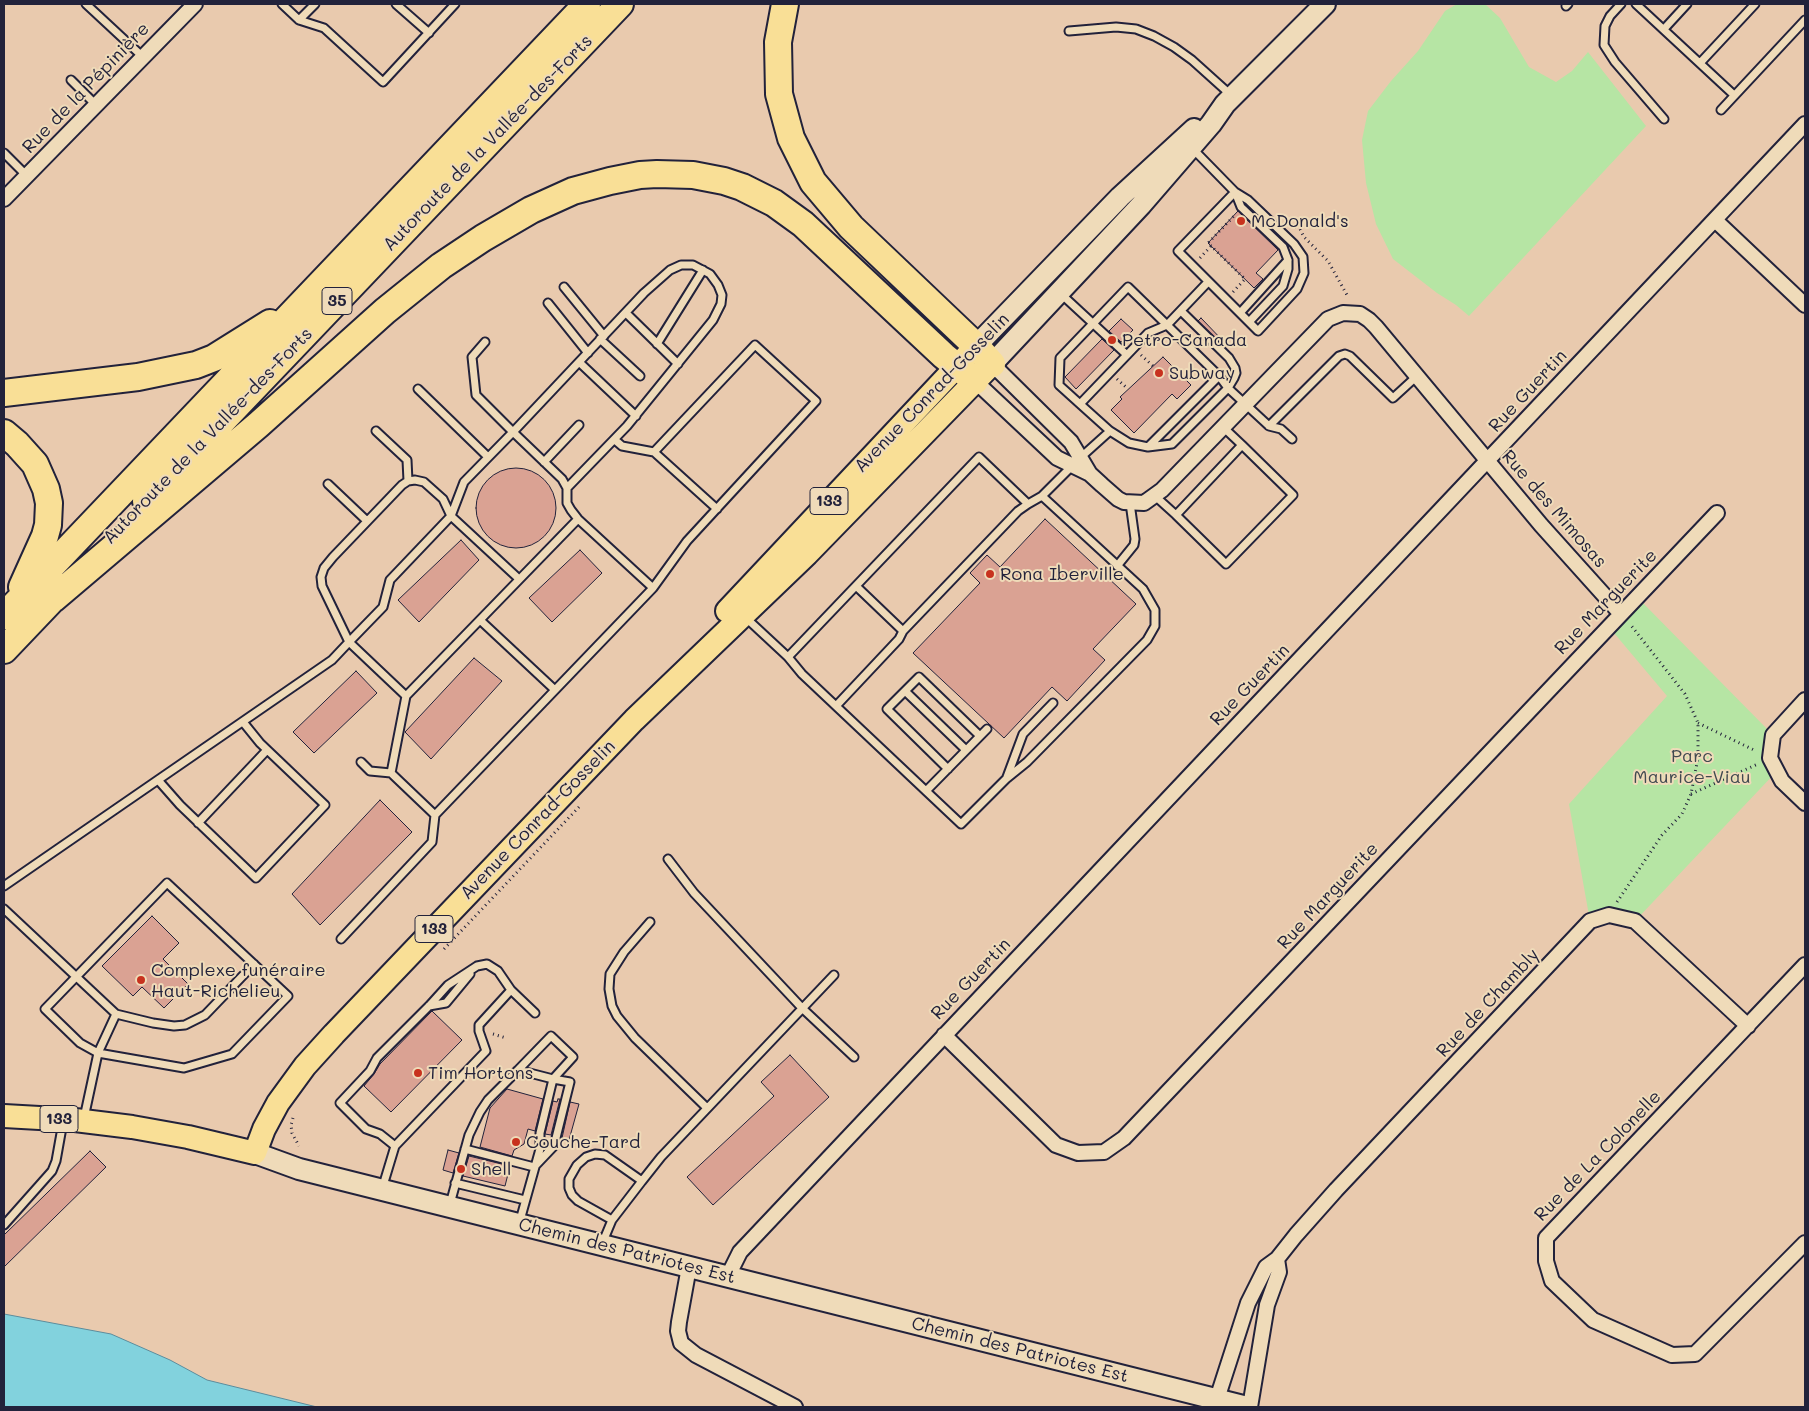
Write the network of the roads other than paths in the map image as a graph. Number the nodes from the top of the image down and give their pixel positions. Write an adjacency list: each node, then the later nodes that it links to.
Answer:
1 (86, 4): 20 (lane)
2 (195, 4): 20 (street, Rue de la Pépinière)
3 (282, 4): 15 (lane)
4 (315, 4): 15 (lane)
5 (396, 4): 19 (lane)
6 (455, 4): 19 (lane)
7 (587, 4): 41 (highway, Autoroute de la Vallée-des-Forts / 35)
8 (620, 4): 99 (highway, Autoroute de la Vallée-des-Forts / 35)
9 (785, 4): 56 (highway)
10 (1325, 4): 24 (street, Avenue Conrad-Gosselin)
11 (1621, 4): 27 (lane)
12 (1636, 4): 17 (lane)
13 (1687, 4): 17 (lane)
14 (1755, 4): 21 (lane)
15 (299, 20): 19 (lane)
16 (1805, 20): 23 (lane)
17 (1664, 29): 21 (lane)
18 (1069, 31): 24 (lane)
19 (429, 33)
20 (143, 57): 25 (street, Rue de la Pépinière)
21 (1700, 63): 23 (lane)
22 (70, 80): 25 (lane)
23 (1734, 96): 26 (lane)
24 (1228, 100): 29 (street, Avenue Conrad-Gosselin)
25 (96, 105): 31 (street, Rue de la Pépinière)
26 (1721, 110)
27 (1664, 119)
28 (1805, 124): 34 (street, Rue Guertin)
29 (1188, 143): 32 (lane); 39 (street, Avenue Conrad-Gosselin); 56 (street, Avenue Conrad-Gosselin)
30 (4, 153): 31 (lane)
31 (27, 176): 33 (street, Rue de la Pépinière)
32 (1235, 192): 35 (lane); 37 (lane); 46 (lane)
33 (4, 199)
34 (1715, 220): 42 (street); 79 (street, Rue Guertin)
35 (1288, 260): 45 (lane); 46 (lane)
36 (703, 270): 44 (lane); 51 (lane); 55 (lane)
37 (1208, 282): 43 (lane); 45 (lane)
38 (564, 287): 49 (lane)
39 (1060, 292): 47 (lane); 56 (street, Avenue Conrad-Gosselin)
40 (548, 303): 52 (lane)
41 (300, 304): 62 (highway); 100 (highway, Autoroute de la Vallée-des-Forts / 35)
42 (1805, 305)
43 (1181, 311): 48 (lane); 60 (lane)
44 (626, 313): 49 (lane); 51 (lane)
45 (1240, 313): 46 (lane)
46 (1249, 322)
47 (1093, 324): 48 (lane); 53 (lane); 63 (lane)
48 (1167, 325): 53 (lane); 58 (lane)
49 (602, 338): 52 (lane); 57 (lane)
50 (485, 342): 71 (lane)
51 (657, 344): 55 (lane)
52 (588, 353): 54 (lane)
53 (1127, 355): 63 (lane)
54 (579, 362): 65 (lane); 71 (lane)
55 (678, 364): 65 (lane)
56 (975, 364): 81 (street); 81 (street); 99 (highway); 101 (main road, Avenue Conrad-Gosselin / 133); 114 (main road, Avenue Conrad-Gosselin / 133)
57 (640, 376)
58 (1219, 376): 60 (lane); 76 (lane)
59 (1417, 376): 64 (street, Rue des Mimosas); 67 (lane); 79 (street, Rue des Mimosas)
60 (1228, 388): 64 (lane); 76 (lane)
61 (418, 389): 78 (lane)
62 (4, 393)
63 (1080, 404): 70 (lane)
64 (1245, 404): 67 (lane); 68 (street, Rue des Mimosas)
65 (636, 416): 74 (lane)
66 (579, 425): 80 (lane)
67 (1269, 426): 73 (lane)
68 (1223, 427): 75 (lane); 86 (street, Rue des Mimosas)
69 (376, 431): 82 (lane)
70 (1110, 431): 76 (lane); 81 (lane)
71 (513, 432): 78 (lane); 80 (lane)
72 (4, 433): 100 (highway)
73 (1292, 439)
74 (615, 440): 77 (lane); 84 (lane)
75 (1242, 445): 91 (lane); 91 (lane)
76 (1148, 447)
77 (654, 452): 89 (lane); 89 (lane)
78 (488, 457): 92 (lane)
79 (1488, 460): 102 (street, Rue des Mimosas); 145 (street, Rue Guertin)
80 (544, 462): 84 (lane)
81 (1076, 462): 85 (lane); 87 (street)
82 (408, 481): 92 (lane); 94 (lane)
83 (328, 484): 94 (lane)
84 (567, 488): 93 (lane)
85 (1042, 496): 88 (lane); 95 (lane)
86 (1155, 496): 87 (street, Rue des Mimosas); 91 (lane)
87 (1130, 503): 95 (lane)
88 (1028, 504): 97 (lane); 104 (lane)
89 (717, 509): 98 (lane)
90 (1717, 512): 102 (street, Rue Marguerite)
91 (1176, 515)
92 (451, 516): 96 (lane); 105 (lane)
93 (578, 519): 96 (lane); 98 (lane)
94 (367, 522): 105 (lane)
95 (1117, 566): 123 (lane)
96 (519, 579): 103 (lane)
97 (856, 586): 104 (lane); 107 (lane)
98 (654, 588): 108 (lane)
99 (53, 598): 106 (highway, Autoroute de la Vallée-des-Forts / 35)
100 (9, 611)
101 (743, 614): 107 (lane); 114 (main road, Avenue Conrad-Gosselin / 133)
102 (1621, 614): 145 (street, Rue Marguerite)
103 (480, 620): 108 (lane); 110 (lane)
104 (903, 631): 113 (lane)
105 (349, 642): 110 (lane); 115 (lane)
106 (4, 650)
107 (788, 657): 113 (lane)
108 (555, 690): 127 (lane)
109 (905, 691): 117 (lane); 119 (lane); 121 (lane)
110 (406, 696): 122 (lane)
111 (1805, 700): 126 (street)
112 (1053, 703): 123 (lane)
113 (836, 706): 125 (lane)
114 (634, 720): 155 (main road, Avenue Conrad-Gosselin / 133)
115 (243, 722): 118 (lane); 124 (lane)
116 (987, 729): 117 (lane)
117 (980, 736): 119 (lane)
118 (267, 750): 128 (lane); 128 (lane)
119 (966, 750): 121 (lane)
120 (361, 762): 122 (lane)
121 (948, 769): 125 (lane)
122 (391, 773): 127 (lane)
123 (1006, 779): 125 (lane)
124 (158, 780): 128 (lane); 130 (lane)
125 (926, 791)
126 (1805, 803)
127 (435, 815): 133 (lane)
128 (198, 823)
129 (668, 859): 141 (lane)
130 (4, 886)
131 (4, 908): 138 (lane)
132 (650, 922): 150 (lane)
133 (341, 939)
134 (254, 964): 138 (lane); 143 (lane); 146 (lane)
135 (1805, 965): 144 (street, Rue de La Colonelle)
136 (473, 970): 139 (lane); 140 (lane); 140 (lane)
137 (834, 975): 141 (lane)
138 (76, 977): 143 (lane); 146 (lane)
139 (511, 990): 142 (lane); 153 (lane)
140 (429, 1006): 153 (lane)
141 (802, 1008): 147 (lane); 150 (lane)
142 (535, 1013)
143 (116, 1014): 146 (lane)
144 (1748, 1026): 165 (street, Rue de La Colonelle); 167 (street, Rue de Chambly)
145 (944, 1035): 169 (street, Rue Guertin)
146 (98, 1053): 152 (lane)
147 (854, 1057)
148 (518, 1070): 149 (lane); 149 (lane); 154 (lane)
149 (553, 1079): 156 (lane); 156 (lane)
150 (707, 1108): 157 (lane)
151 (4, 1116): 152 (main road, Chemin des Patriotes Est / 133)
152 (73, 1120): 155 (main road, Chemin des Patriotes Est / 133); 164 (lane)
153 (395, 1146): 159 (lane)
154 (464, 1149): 156 (lane); 158 (lane)
155 (255, 1153): 159 (street, Chemin des Patriotes Est)
156 (534, 1167): 160 (lane)
157 (642, 1181): 162 (lane); 162 (lane)
158 (455, 1183): 160 (lane); 161 (lane)
159 (382, 1190): 161 (street, Chemin des Patriotes Est)
160 (525, 1200): 163 (lane)
161 (449, 1206): 163 (street, Chemin des Patriotes Est)
162 (612, 1220): 166 (lane)
163 (519, 1224): 166 (street, Chemin des Patriotes Est)
164 (4, 1225)
165 (1805, 1243)
166 (602, 1245): 168 (street, Chemin des Patriotes Est)
167 (1277, 1259): 170 (street, Rue de Chambly); 172 (street)
168 (689, 1267): 169 (street, Chemin des Patriotes Est); 171 (street)
169 (728, 1276): 170 (street, Chemin des Patriotes Est)
170 (1217, 1399): 172 (street, Chemin des Patriotes Est)
171 (795, 1407)
172 (1248, 1407)

